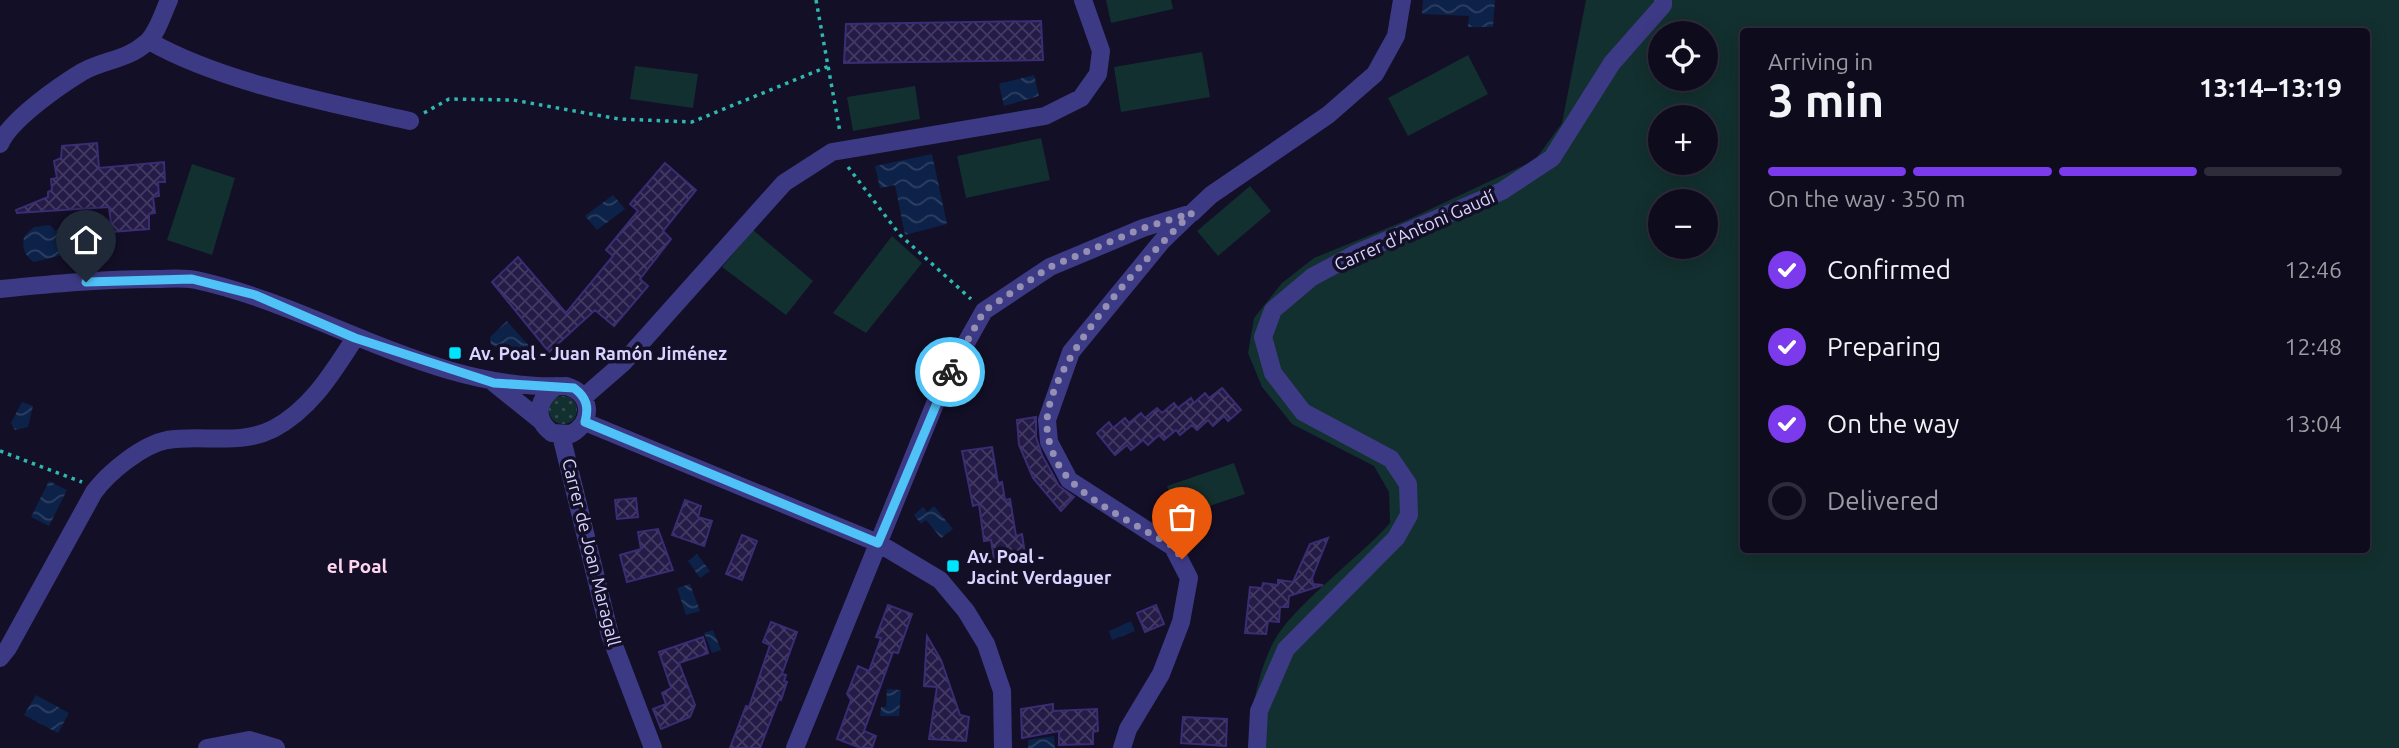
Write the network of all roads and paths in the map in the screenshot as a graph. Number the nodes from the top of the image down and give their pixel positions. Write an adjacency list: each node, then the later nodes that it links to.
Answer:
1 (169, 0): 6 (street)
2 (816, 0): 7 (path)
3 (1083, 0): 10 (street)
4 (1402, 0): 11 (street)
5 (1663, 0): 31 (street, Carrer d'Antoni Gaudí)
6 (149, 41): 8 (street); 9 (street)
7 (829, 66): 8 (path); 10 (path)
8 (411, 121)
9 (0, 144)
10 (843, 150): 13 (path); 17 (street)
11 (1192, 213): 13 (street); 30 (street)
12 (0, 289): 14 (street)
13 (984, 311): 23 (street)
14 (355, 338): 15 (street); 22 (street)
15 (494, 383): 16 (street); 18 (street)
16 (557, 386): 17 (street); 18 (street)
17 (584, 397): 19 (street)
18 (540, 419): 20 (street)
19 (585, 422): 20 (street); 23 (street)
20 (561, 435): 27 (street, Carrer de Joan Maragall)
21 (0, 451): 22 (path)
22 (94, 492): 24 (street)
23 (878, 543): 28 (street); 29 (street)
24 (0, 658)
25 (206, 748): 26 (street)
26 (276, 748)
27 (653, 748)
28 (794, 748)
29 (1003, 748)
30 (1122, 748)
31 (1257, 748)

